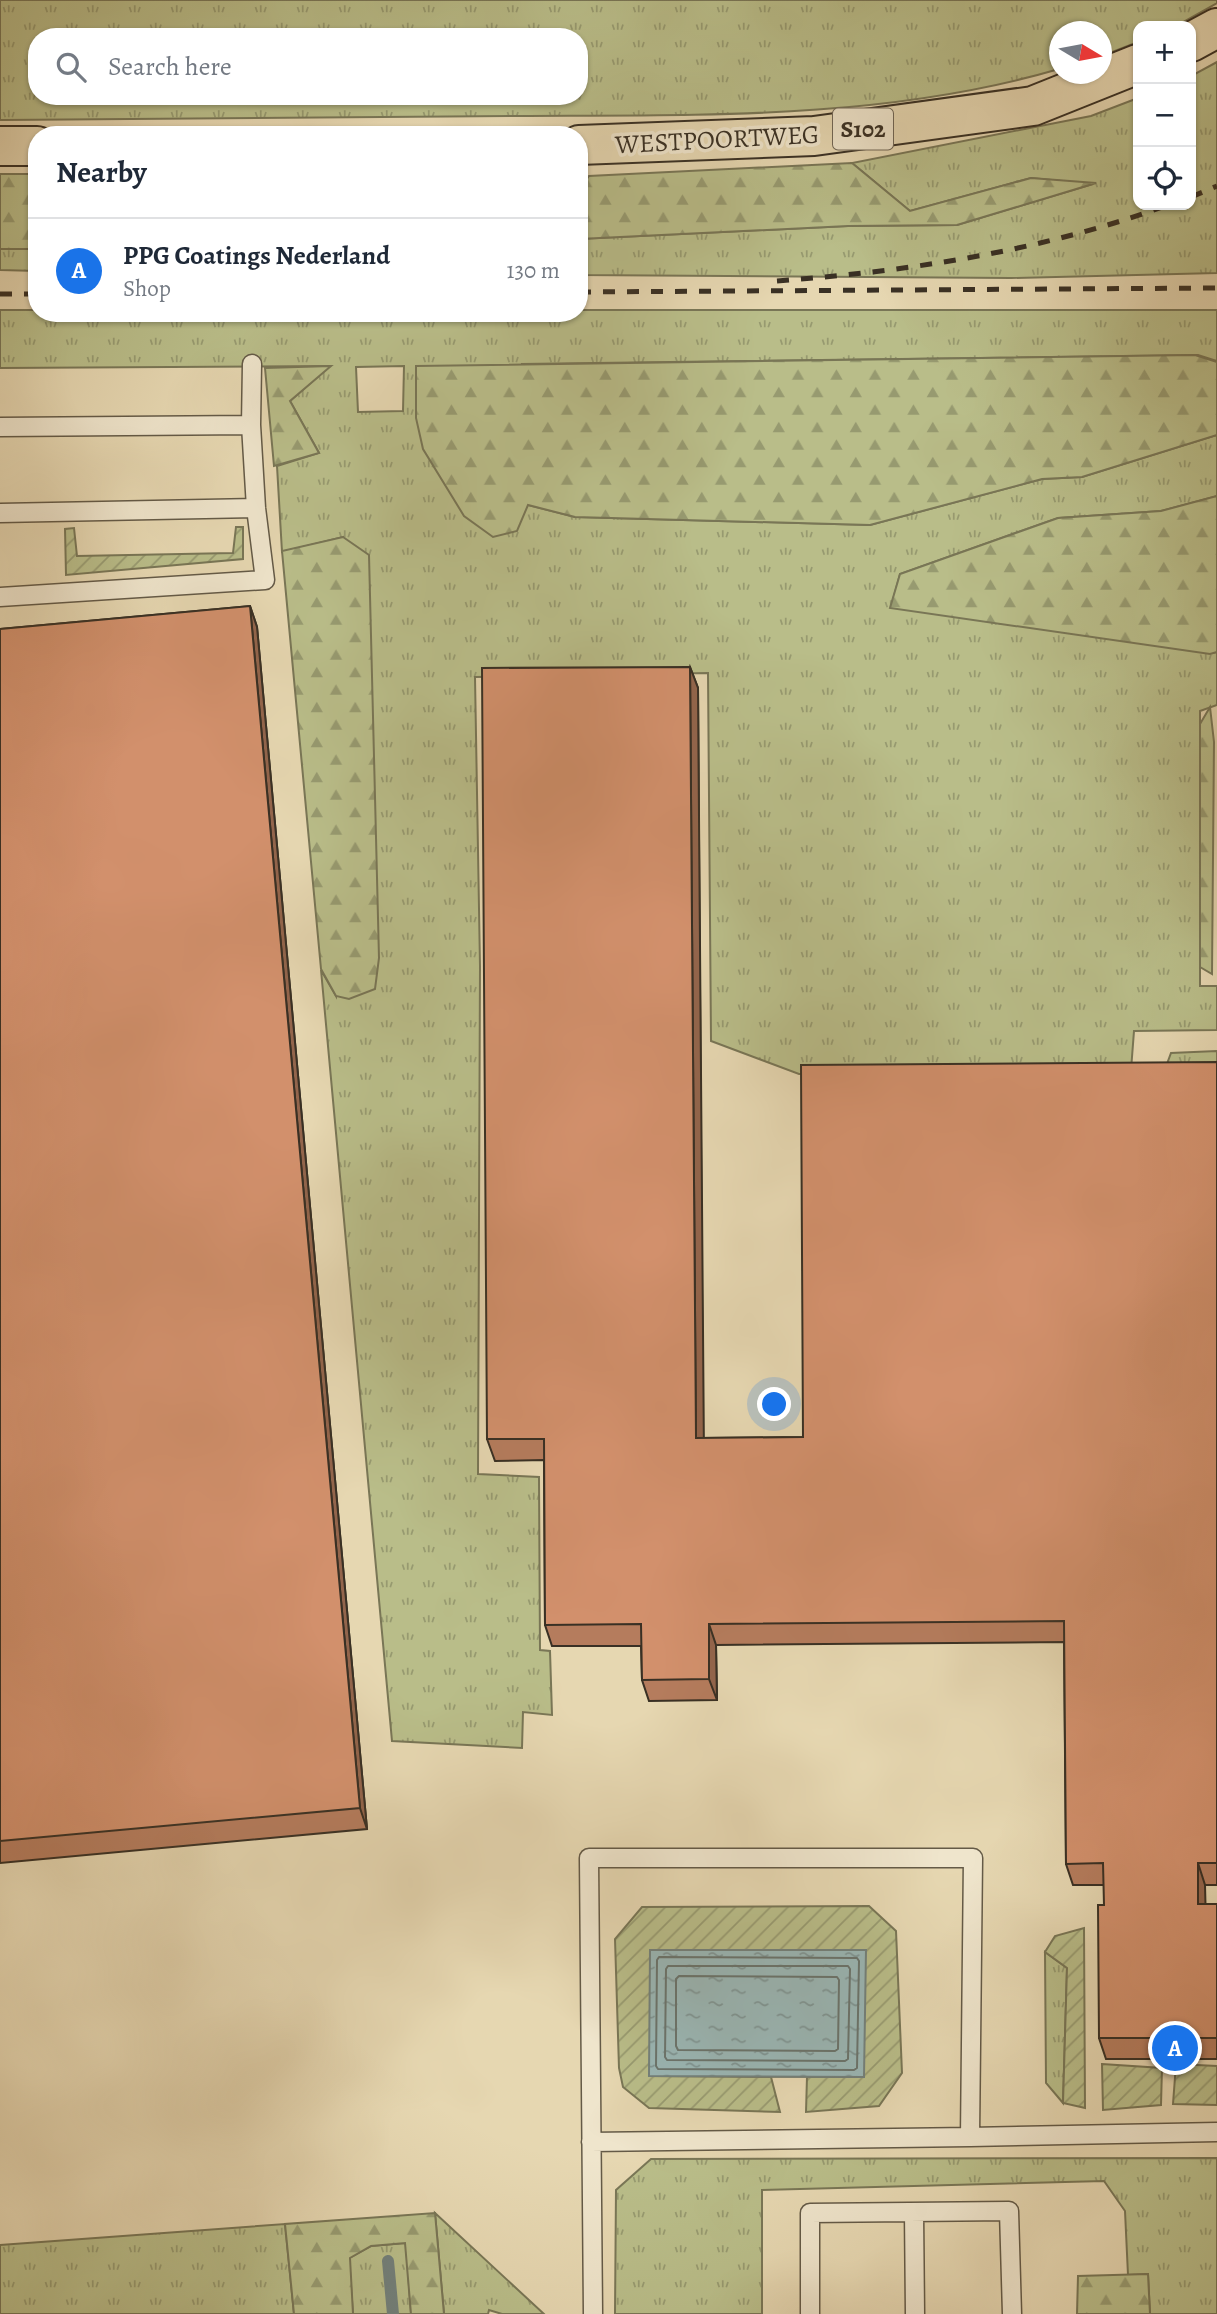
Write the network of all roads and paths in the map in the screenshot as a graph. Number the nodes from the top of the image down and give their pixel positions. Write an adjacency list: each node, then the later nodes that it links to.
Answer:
1 (1217, 28): 2 (main road)
2 (1196, 39)
3 (1133, 66): 4 (main road, WESTPOORTWEG / S102)
4 (588, 145)
5 (0, 146): 6 (main road)
6 (28, 146)
7 (252, 364): 8 (lane)
8 (251, 425): 9 (lane); 10 (lane)
9 (0, 427)
10 (256, 508): 11 (lane); 12 (lane)
11 (0, 513)
12 (0, 597)
13 (1217, 2132): 14 (lane)
14 (970, 2137): 15 (lane); 15 (lane)
15 (591, 2142): 17 (lane)
16 (914, 2212): 18 (lane); 19 (lane); 20 (lane)
17 (593, 2314)
18 (810, 2314)
19 (915, 2314)
20 (1012, 2314)

